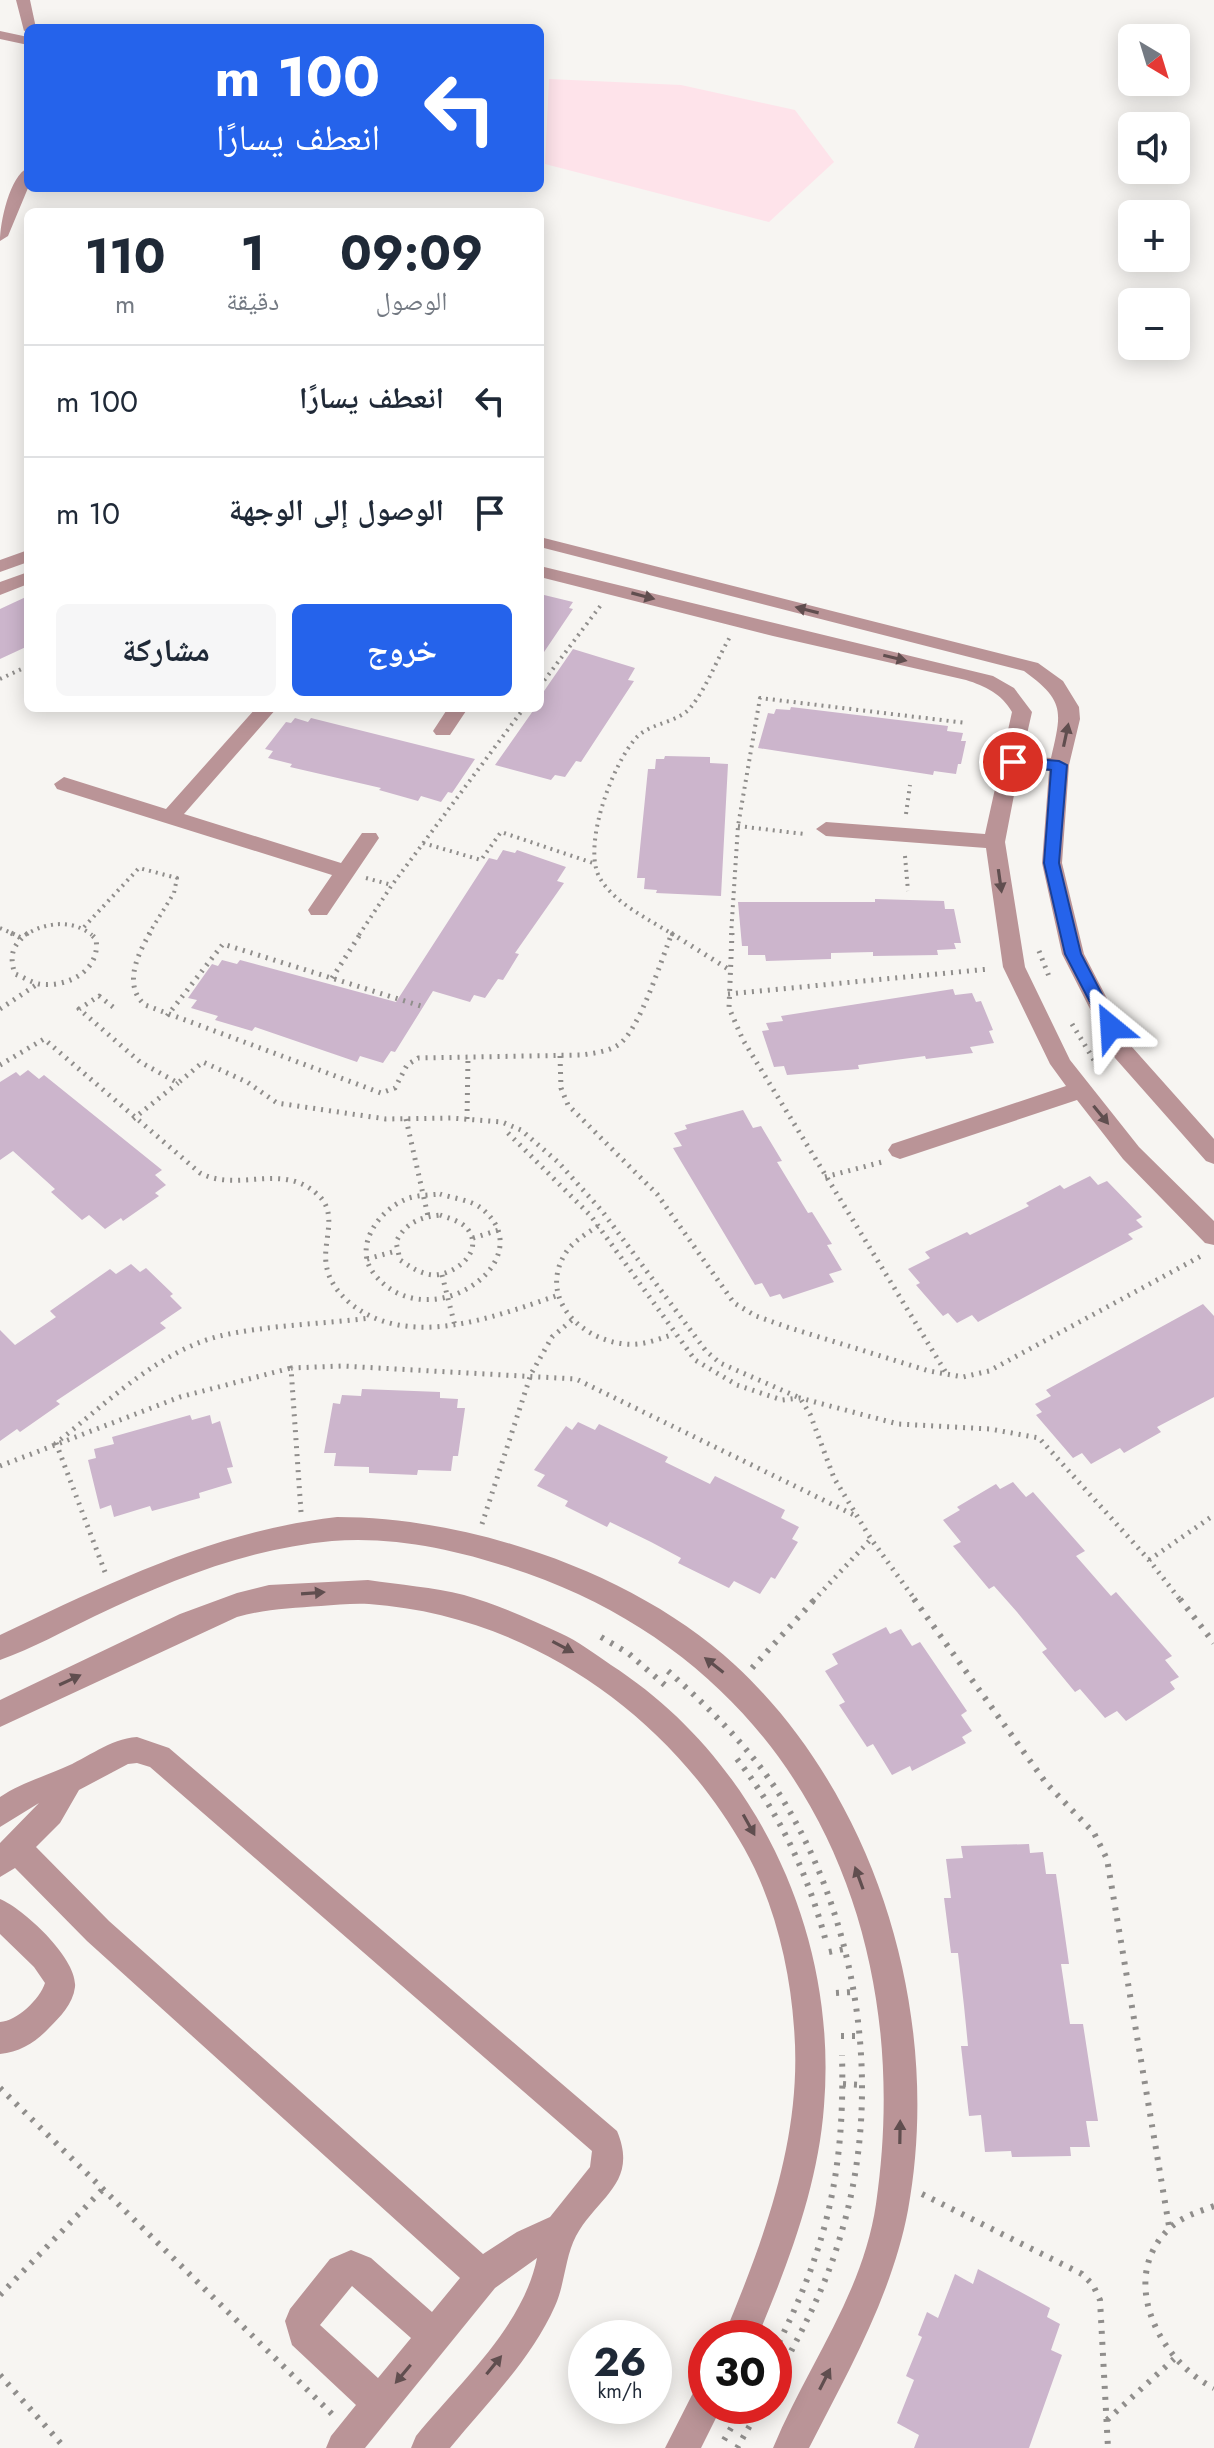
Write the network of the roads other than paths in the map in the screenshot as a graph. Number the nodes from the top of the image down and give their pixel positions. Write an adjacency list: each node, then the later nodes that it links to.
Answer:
1 (24, 181): 2 (street)
2 (0, 236)
3 (544, 543): 5 (street)
4 (24, 557): 6 (street)
5 (604, 558): 9 (street); 15 (street, one-way to 5)
6 (0, 567)
7 (544, 572): 9 (street)
8 (24, 579): 10 (street)
9 (585, 581): 14 (street, one-way to 14)
10 (0, 589)
11 (263, 712): 17 (street)
12 (455, 712): 13 (street)
13 (443, 731)
14 (1013, 762): 15 (street); 20 (street)
15 (1059, 765): 25 (street)
16 (64, 784): 17 (street)
17 (170, 817): 21 (street)
18 (830, 830): 20 (street)
19 (369, 838): 21 (street)
20 (995, 842): 23 (street, one-way to 23)
21 (345, 872): 22 (street)
22 (319, 910)
23 (1081, 1090): 24 (street); 26 (street, one-way to 26)
24 (902, 1149)
25 (1214, 1155)
26 (1214, 1236)
27 (0, 1648): 43 (street, one-way to 27)
28 (0, 1714): 36 (street, one-way to 36)
29 (69, 1780): 30 (street); 31 (street); 34 (street)
30 (0, 1813)
31 (8, 1855): 35 (street)
32 (0, 1914): 33 (street)
33 (0, 2038)
34 (560, 2230): 35 (street); 41 (street, one-way to 34)
35 (483, 2276): 37 (street)
36 (748, 2320)
37 (434, 2336): 38 (street, one-way to 38); 38 (street)
38 (379, 2403): 40 (street)
39 (695, 2424): 42 (street)
40 (349, 2441)
41 (428, 2448)
42 (682, 2448)
43 (790, 2448)

